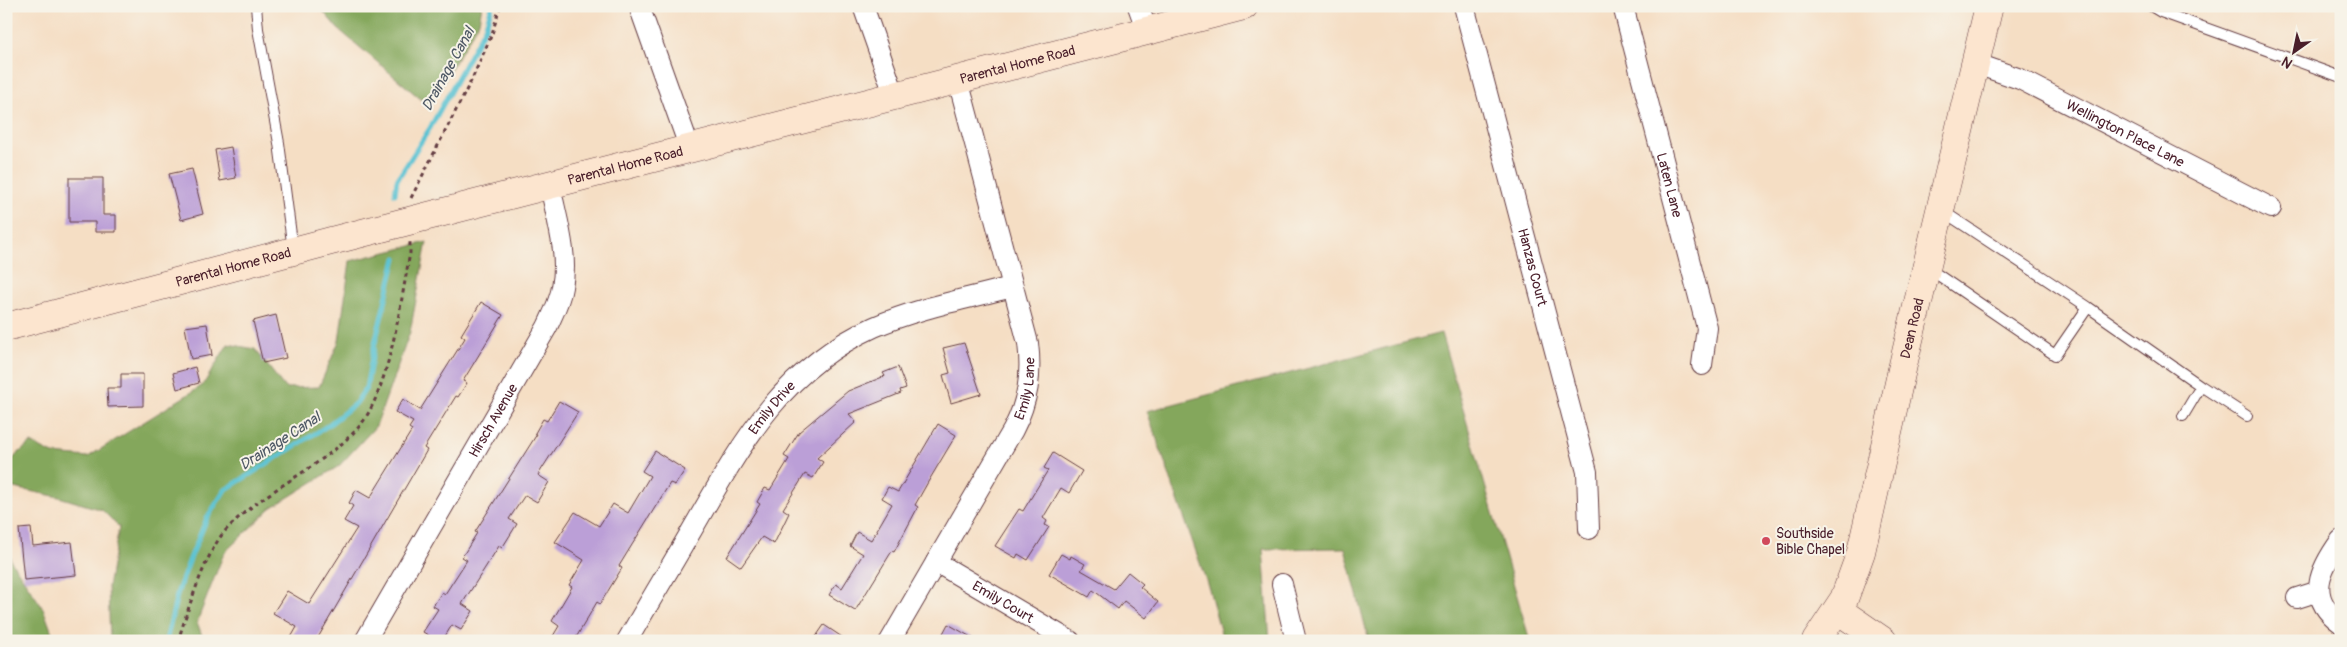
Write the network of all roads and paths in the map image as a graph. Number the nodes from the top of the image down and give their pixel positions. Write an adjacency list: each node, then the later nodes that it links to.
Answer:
1 (256, 6): 20 (lane)
2 (500, 6): 19 (path)
3 (639, 6): 15 (street)
4 (863, 6): 14 (street)
5 (1244, 6): 10 (street, Parental Home Road)
6 (1464, 6): 29 (street, Hanzas Court)
7 (1623, 6): 25 (street, Laten Lane)
8 (1989, 6): 11 (street, Dean Road)
9 (2151, 6): 12 (lane)
10 (1142, 19): 13 (street, Parental Home Road)
11 (1977, 64): 17 (street, Wellington Place Lane); 18 (street, Dean Road)
12 (2341, 77)
13 (958, 80): 14 (street, Parental Home Road); 22 (street, Emily Lane)
14 (896, 97): 15 (street, Parental Home Road)
15 (690, 149): 16 (street, Parental Home Road)
16 (550, 186): 19 (street, Parental Home Road); 38 (street, Hirsch Avenue)
17 (2272, 208)
18 (1941, 210): 21 (street, Dean Road); 23 (lane)
19 (410, 220): 20 (street, Parental Home Road); 37 (path)
20 (293, 251): 24 (street, Parental Home Road)
21 (1928, 268): 23 (lane); 35 (street, Dean Road)
22 (1012, 287): 31 (street, Emily Lane); 39 (street, Emily Drive)
23 (2088, 307): 26 (lane)
24 (6, 327)
25 (1702, 365)
26 (2201, 386): 27 (lane); 28 (lane)
27 (2183, 416)
28 (2247, 416)
29 (1589, 529)
30 (2341, 540): 33 (street)
31 (936, 562): 40 (street, Emily Lane); 41 (street, Emily Court)
32 (1282, 584): 42 (street)
33 (2319, 591): 34 (street); 36 (street)
34 (2297, 598)
35 (1838, 610): 43 (street, Dean Road); 44 (street)
36 (2341, 623)
37 (178, 641)
38 (365, 641)
39 (627, 641)
40 (890, 641)
41 (1070, 641)
42 (1296, 641)
43 (1816, 641)
44 (1883, 641)

